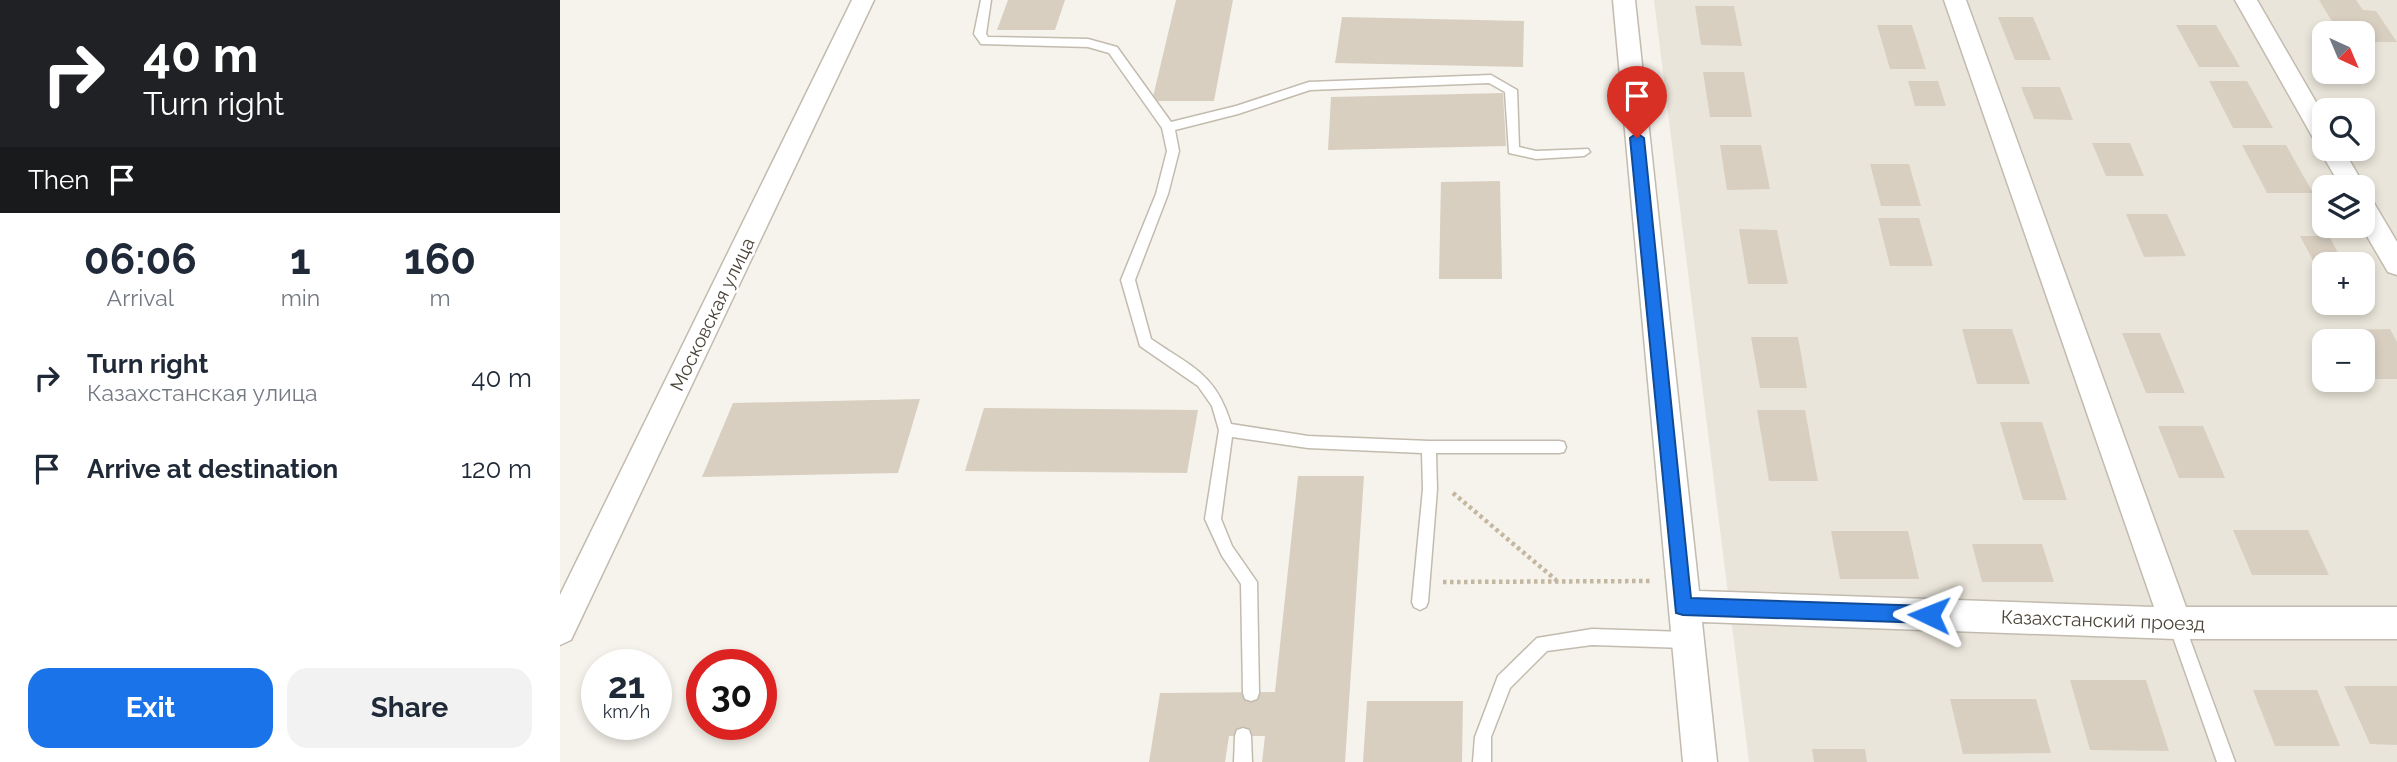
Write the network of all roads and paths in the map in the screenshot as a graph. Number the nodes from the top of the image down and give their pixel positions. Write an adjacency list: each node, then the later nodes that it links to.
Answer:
1 (863, 0): 21 (street, Московская улица)
2 (986, 0): 7 (lane)
3 (1624, 0): 17 (street)
4 (1955, 0): 19 (street)
5 (2246, 0): 6 (street)
6 (2312, 116)
7 (1168, 127): 8 (lane); 11 (lane)
8 (1584, 152)
9 (2375, 227): 10 (street)
10 (2397, 265)
11 (1226, 430): 12 (lane); 23 (lane)
12 (1429, 447): 13 (lane); 14 (lane)
13 (1559, 447)
14 (1429, 472): 15 (path); 16 (lane)
15 (1557, 581): 16 (path); 17 (path)
16 (1421, 582): 18 (lane)
17 (1682, 594): 19 (street, Казахстанский проезд); 22 (street)
18 (1420, 602)
19 (2176, 623): 20 (street, Казахстанский проезд); 28 (lane)
20 (2397, 624)
21 (560, 629)
22 (1686, 640): 26 (lane); 27 (street)
23 (1251, 693)
24 (1243, 736): 25 (lane)
25 (1243, 762)
26 (1482, 762)
27 (1700, 762)
28 (2226, 762)

